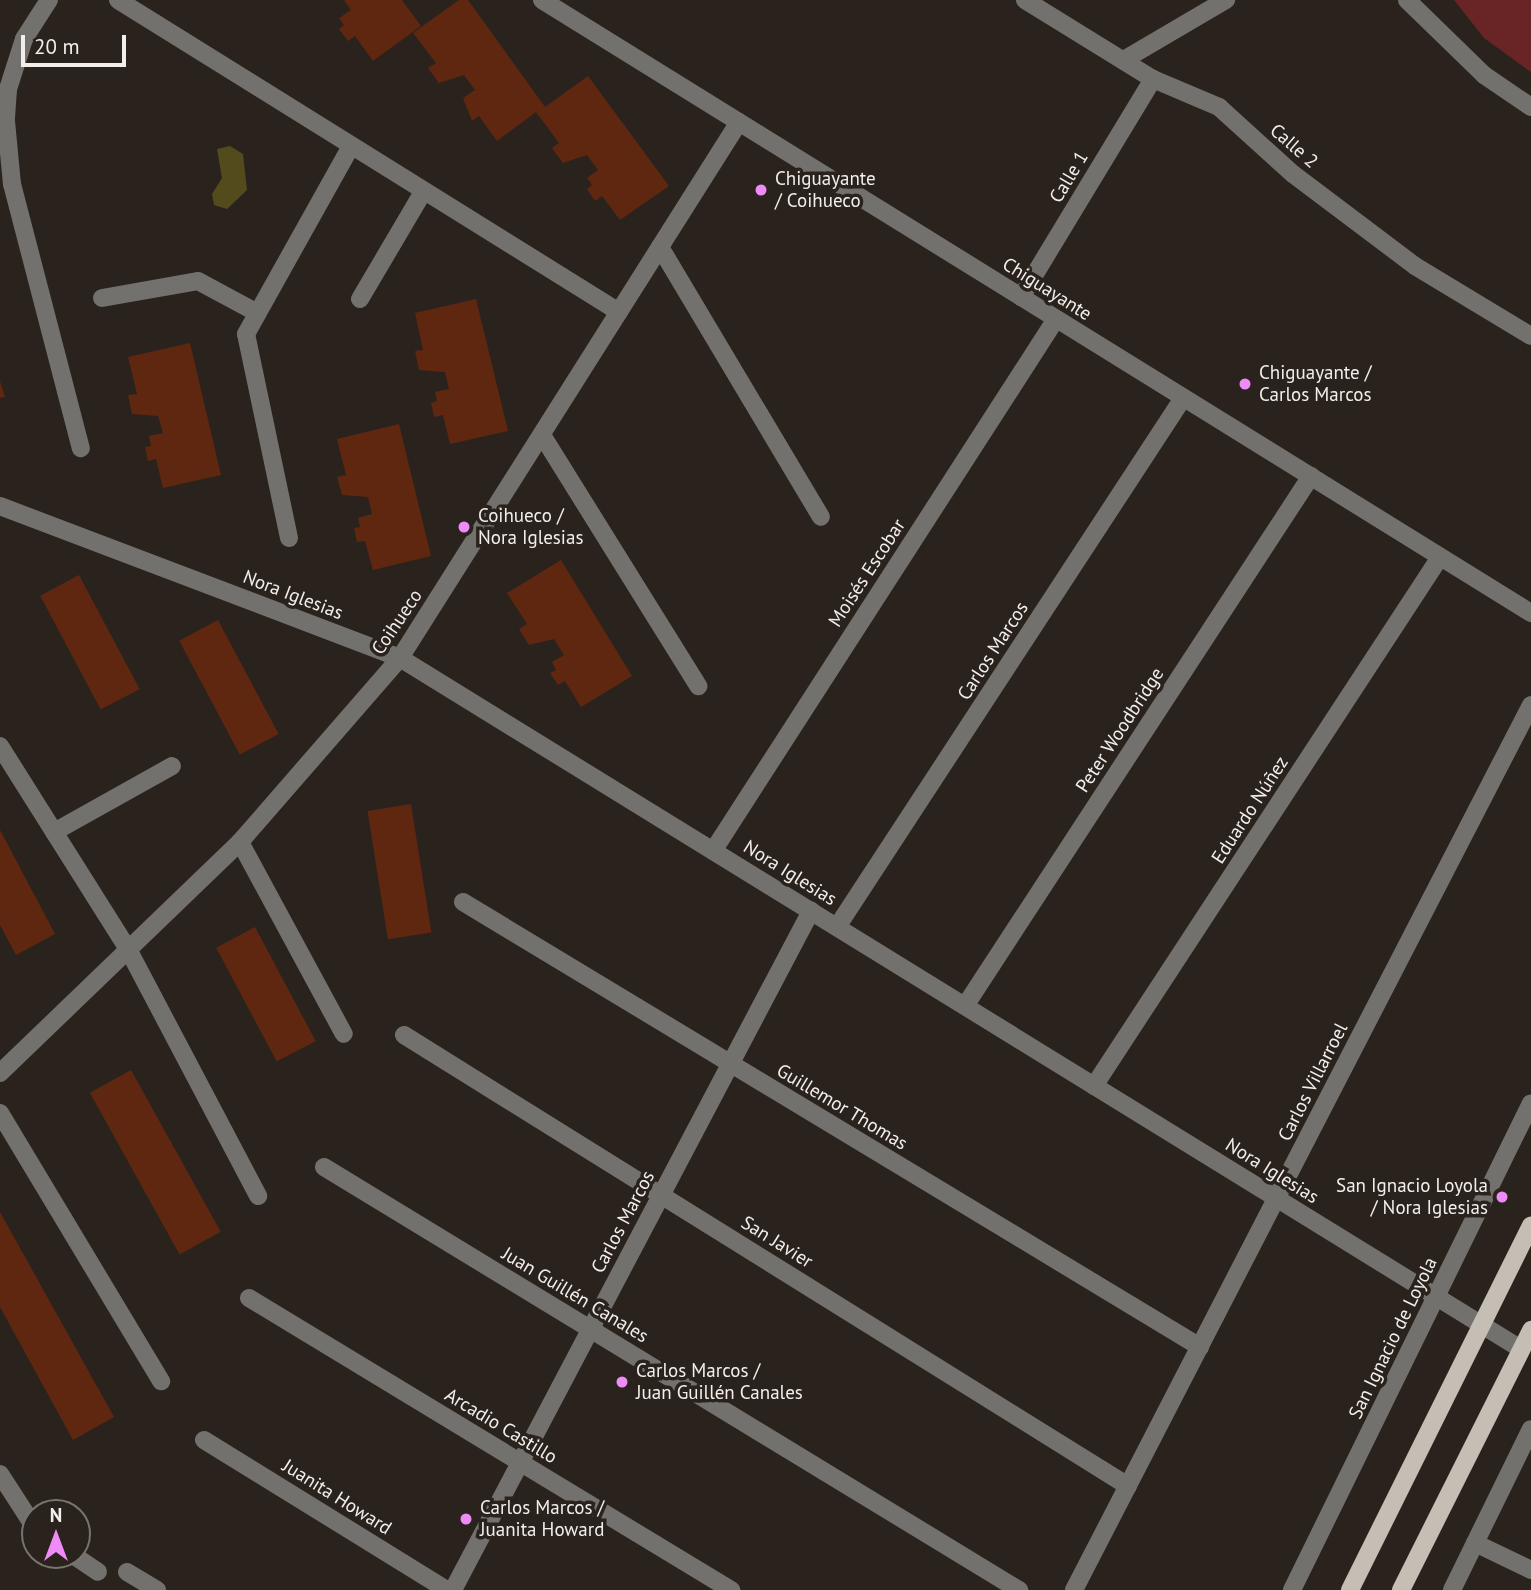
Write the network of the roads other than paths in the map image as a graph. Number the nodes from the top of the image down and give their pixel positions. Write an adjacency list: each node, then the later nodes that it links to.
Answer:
1 (49, 0): 12 (street)
2 (118, 0): 11 (street)
3 (542, 0): 10 (street, Chiguayante)
4 (1025, 0): 7 (street, Calle 2)
5 (1226, 0): 7 (street)
6 (1407, 0): 9 (street)
7 (1127, 58): 8 (street, Calle 2)
8 (1153, 79): 15 (street, Calle 1); 21 (street, Calle 2)
9 (1531, 107)
10 (739, 122): 14 (street, Coihueco); 15 (street, Chiguayante)
11 (351, 146): 13 (street); 18 (street)
12 (6, 186): 24 (street)
13 (423, 192): 17 (street); 19 (street)
14 (660, 247): 19 (street, Coihueco); 27 (street)
15 (1021, 297): 20 (street, Chiguayante)
16 (102, 298): 18 (street)
17 (360, 299)
18 (254, 311): 28 (street)
19 (619, 312): 23 (street, Coihueco)
20 (1056, 319): 22 (street, Chiguayante); 38 (street, Moisés Escobar)
21 (1531, 336)
22 (1183, 398): 25 (street, Chiguayante); 41 (street, Carlos Marcos)
23 (542, 435): 31 (street, Coihueco); 32 (street)
24 (81, 448)
25 (1311, 476): 29 (street, Chiguayante); 43 (street, Peter Woodbridge)
26 (0, 506): 31 (street, Nora Iglesias)
27 (821, 517)
28 (289, 538)
29 (1440, 557): 30 (street, Chiguayante); 48 (street, Eduardo Núñez)
30 (1531, 613)
31 (400, 658): 37 (street, Coihueco); 38 (street, Nora Iglesias)
32 (698, 686)
33 (1531, 705): 54 (street, Carlos Villarroel)
34 (0, 746): 36 (street)
35 (172, 766): 36 (street)
36 (54, 832): 42 (street)
37 (240, 842): 42 (street, Coihueco); 44 (street)
38 (713, 851): 40 (street, Nora Iglesias)
39 (463, 902): 46 (street, Guillemor Thomas)
40 (811, 911): 41 (street, Nora Iglesias); 46 (street, Carlos Marcos)
41 (837, 927): 43 (street, Nora Iglesias)
42 (129, 951): 47 (street, Coihueco); 53 (street)
43 (965, 1006): 48 (street, Nora Iglesias)
44 (344, 1034)
45 (404, 1035): 52 (street, San Javier)
46 (730, 1064): 52 (street, Carlos Marcos); 61 (street, Guillemor Thomas)
47 (2, 1065)
48 (1094, 1086): 54 (street, Nora Iglesias)
49 (1531, 1103): 56 (street, San Ignacio de Loyola)
50 (0, 1113): 63 (street)
51 (324, 1167): 59 (street, Juan Guillén Canales)
52 (662, 1195): 59 (street, Carlos Marcos); 68 (street, San Javier)
53 (258, 1196)
54 (1277, 1198): 56 (street, Nora Iglesias); 61 (street, Carlos Villarroel)
55 (1531, 1226): 58 (main road)
56 (1437, 1297): 58 (street, Nora Iglesias); 81 (street, San Ignacio de Loyola)
57 (250, 1298): 66 (street, Arcadio Castillo)
58 (1481, 1324): 62 (street, Nora Iglesias); 82 (main road)
59 (590, 1329): 66 (street, Carlos Marcos); 79 (street, Juan Guillén Canales)
60 (1531, 1330): 62 (main road)
61 (1200, 1347): 68 (street, Carlos Villarroel)
62 (1521, 1349): 83 (main road)
63 (161, 1381)
64 (1531, 1429): 70 (street)
65 (204, 1440): 76 (street, Juanita Howard)
66 (521, 1462): 77 (street, Carlos Marcos); 78 (street, Arcadio Castillo)
67 (0, 1474): 69 (street)
68 (1128, 1486): 80 (street, Carlos Villarroel)
69 (21, 1506)
70 (1475, 1543): 72 (street); 84 (street)
71 (91, 1568): 74 (street)
72 (1531, 1570)
73 (127, 1572): 75 (street)
74 (98, 1573)
75 (157, 1590)
76 (447, 1590)
77 (453, 1590)
78 (731, 1590)
79 (1019, 1590)
80 (1074, 1590)
81 (1292, 1590)
82 (1350, 1590)
83 (1401, 1590)
84 (1452, 1590)

